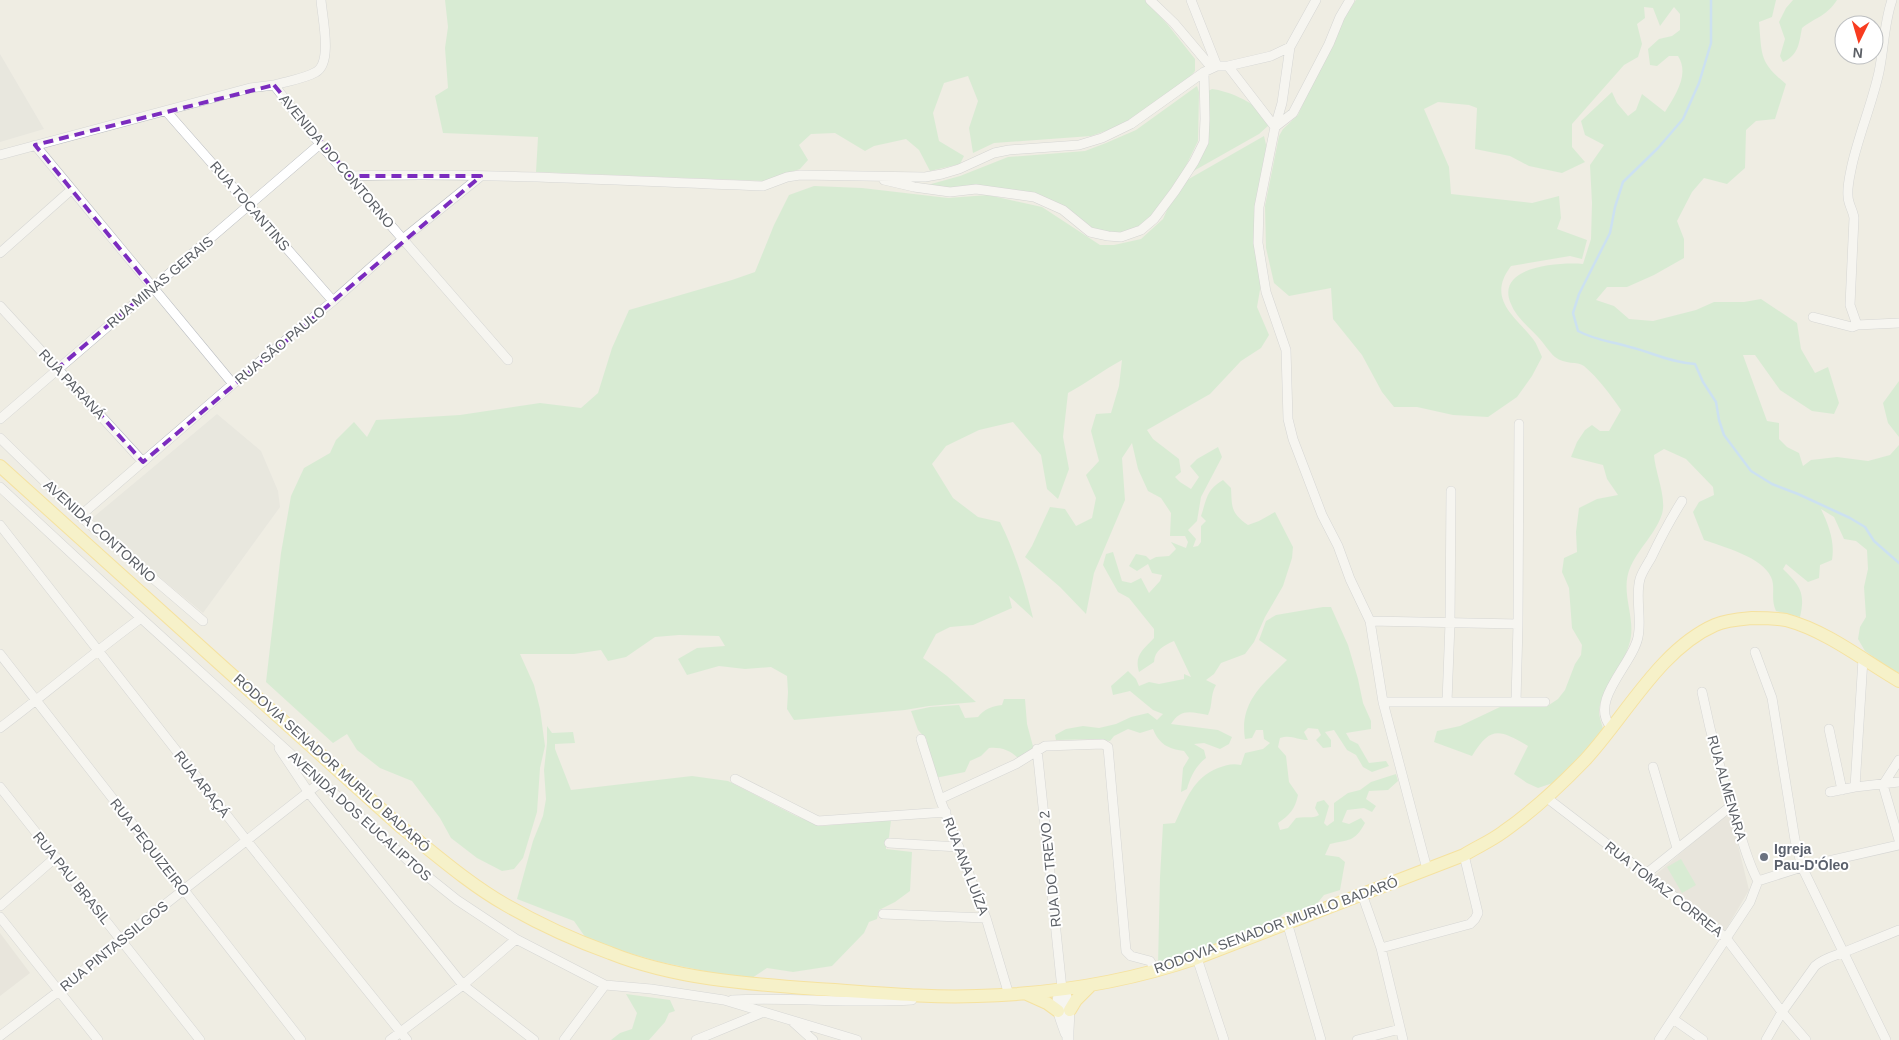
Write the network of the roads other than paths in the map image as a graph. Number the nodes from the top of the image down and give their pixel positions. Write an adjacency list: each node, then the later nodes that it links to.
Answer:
1 (321, 0): 10 (street)
2 (1150, 0): 9 (street)
3 (1191, 0): 9 (street)
4 (1316, 0): 7 (street)
5 (1350, 0): 12 (street)
6 (1892, 0): 28 (street)
7 (1290, 47): 8 (street); 12 (street)
8 (1228, 66): 9 (street); 12 (street)
9 (1211, 69): 18 (street); 18 (street)
10 (274, 85): 11 (street, AVENIDA DO CONTORNO); 13 (street, AVENIDA DO CONTORNO)
11 (166, 111): 14 (street, AVENIDA DO CONTORNO); 20 (street, RUA TOCANTINS)
12 (1275, 128): 44 (street)
13 (320, 144): 16 (street, AVENIDA DO CONTORNO); 20 (street, RUA MINAS GERAIS)
14 (35, 145): 15 (street, AVENIDA DO CONTORNO); 19 (street)
15 (0, 155)
16 (350, 176): 17 (street); 21 (street, AVENIDA DO CONTORNO)
17 (481, 176): 18 (street); 21 (street, RUA SÃO PAULO)
18 (868, 176)
19 (71, 190): 22 (street); 23 (street)
20 (250, 206): 23 (street, RUA MINAS GERAIS); 24 (street, RUA TOCANTINS)
21 (403, 239): 24 (street, RUA SÃO PAULO); 29 (street, AVENIDA DO CONTORNO)
22 (0, 253)
23 (152, 288): 30 (street, RUA MINAS GERAIS); 31 (street)
24 (334, 301): 31 (street, RUA SÃO PAULO)
25 (0, 306): 30 (street, RUA PARANÁ)
26 (1813, 317): 28 (street)
27 (1899, 323): 28 (street)
28 (1857, 325)
29 (508, 360)
30 (58, 368): 32 (street, RUA MINAS GERAIS); 35 (street, RUA PARANÁ)
31 (232, 384): 35 (street, RUA SÃO PAULO)
32 (0, 419)
33 (1520, 424): 46 (street)
34 (0, 439): 40 (street, AVENIDA CONTORNO)
35 (143, 462): 40 (street, RUA SÃO PAULO)
36 (0, 466): 113 (main road, RODOVIA SENADOR MURILO BADARÓ)
37 (0, 487): 42 (street, AVENIDA DOS EUCALIPTOS)
38 (1451, 491): 45 (street)
39 (1682, 501): 58 (street)
40 (80, 516): 43 (street, AVENIDA CONTORNO)
41 (0, 526): 47 (street, RUA ARAÇÁ)
42 (141, 618): 47 (street); 61 (street, AVENIDA DOS EUCALIPTOS)
43 (202, 620)
44 (1370, 620): 45 (street); 54 (street)
45 (1450, 623): 46 (street); 55 (street)
46 (1518, 624): 56 (street)
47 (97, 650): 53 (street); 80 (street, RUA ARAÇÁ)
48 (1755, 652): 87 (street)
49 (0, 654): 53 (street, RUA PEQUIZEIRO)
50 (1862, 659): 51 (main road, RODOVIA SENADOR MURILO BADARÓ); 58 (main road, RODOVIA SENADOR MURILO BADARÓ); 71 (street)
51 (1899, 681)
52 (1702, 692): 77 (street, RUA ALMENARA)
53 (37, 700): 59 (street); 91 (street, RUA PEQUIZEIRO)
54 (1383, 702): 55 (street); 88 (street)
55 (1448, 702): 56 (street)
56 (1516, 702): 57 (street)
57 (1545, 702)
58 (1611, 727): 75 (main road, RODOVIA SENADOR MURILO BADARÓ)
59 (0, 728)
60 (1829, 729): 72 (street)
61 (271, 737): 67 (street, AVENIDA DOS EUCALIPTOS); 74 (street)
62 (921, 738): 76 (street, RUA ANA LUÍZA)
63 (1037, 749): 76 (street); 105 (street); 109 (street, RUA DO TREVO 2)
64 (1899, 760): 69 (street)
65 (1652, 767): 84 (street)
66 (735, 780): 78 (street)
67 (322, 782): 74 (street, RUA PINTASSILGOS); 101 (street, AVENIDA DOS EUCALIPTOS)
68 (1899, 782): 69 (street)
69 (1883, 785): 71 (street); 79 (street)
70 (0, 787): 86 (street, RUA PAU BRASIL)
71 (1854, 787): 72 (street)
72 (1842, 790): 73 (street)
73 (1830, 792)
74 (309, 793): 80 (street, RUA PINTASSILGOS); 106 (street)
75 (1547, 798): 85 (main road, RODOVIA SENADOR MURILO BADARÓ); 89 (street, RUA TOMAZ CORREA)
76 (940, 799): 78 (street, RUA ANA LUÍZA)
77 (1731, 806): 84 (street); 90 (street, RUA ALMENARA)
78 (946, 812): 83 (street, RUA ANA LUÍZA)
79 (1899, 840)
80 (247, 841): 91 (street, RUA PINTASSILGOS); 121 (street, RUA ARAÇÁ)
81 (889, 843): 83 (street)
82 (1899, 846): 87 (street)
83 (959, 847): 96 (street, RUA ANA LUÍZA)
84 (1677, 848): 89 (street)
85 (1464, 855): 88 (main road, RODOVIA SENADOR MURILO BADARÓ); 102 (street)
86 (56, 858): 93 (street); 100 (street, RUA PAU BRASIL)
87 (1802, 867): 90 (street); 103 (street)
88 (1427, 870): 92 (main road, RODOVIA SENADOR MURILO BADARÓ)
89 (1646, 874): 99 (street, RUA TOMAZ CORREA)
90 (1758, 882): 99 (street)
91 (184, 890): 100 (street, RUA PINTASSILGOS); 126 (street, RUA PEQUIZEIRO)
92 (1362, 894): 97 (main road, RODOVIA SENADOR MURILO BADARÓ); 102 (street)
93 (0, 906)
94 (883, 914): 96 (street)
95 (0, 917): 110 (street)
96 (986, 918): 112 (street, RUA ANA LUÍZA)
97 (1286, 922): 104 (main road, RODOVIA SENADOR MURILO BADARÓ); 135 (street)
98 (1899, 930): 103 (street)
99 (1726, 938): 117 (street, RUA TOMAZ CORREA); 118 (street)
100 (121, 939): 110 (street, RUA PINTASSILGOS); 125 (street, RUA PAU BRASIL)
101 (516, 939): 106 (street); 107 (street, AVENIDA DOS EUCALIPTOS)
102 (1381, 948): 120 (street)
103 (1842, 953): 117 (street); 142 (street)
104 (1196, 958): 105 (main road, RODOVIA SENADOR MURILO BADARÓ); 134 (street)
105 (1156, 971): 108 (main road, RODOVIA SENADOR MURILO BADARÓ)
106 (463, 985): 121 (street); 129 (street)
107 (605, 985): 114 (street, AVENIDA DOS EUCALIPTOS); 130 (street)
108 (1092, 985): 109 (main road, RODOVIA SENADOR MURILO BADARÓ); 115 (main road)
109 (1062, 989): 111 (main road, RODOVIA SENADOR MURILO BADARÓ); 115 (street)
110 (59, 991): 122 (street, RUA PINTASSILGOS); 124 (street)
111 (1024, 994): 112 (main road, RODOVIA SENADOR MURILO BADARÓ); 115 (main road)
112 (1008, 995): 113 (main road, RODOVIA SENADOR MURILO BADARÓ)
113 (936, 996): 114 (street)
114 (724, 1000): 116 (street, AVENIDA DOS EUCALIPTOS)
115 (1064, 1010): 123 (street)
116 (764, 1012): 119 (street, AVENIDA DOS EUCALIPTOS); 131 (street)
117 (1782, 1012): 140 (street); 141 (street, RUA TOMAZ CORREA)
118 (1673, 1020): 138 (street); 139 (street)
119 (790, 1021): 132 (street); 133 (street, AVENIDA DOS EUCALIPTOS)
120 (1400, 1029): 136 (street); 137 (street)
121 (400, 1032): 127 (street); 128 (street, RUA ARAÇÁ)
122 (0, 1036)
123 (1068, 1039)
124 (98, 1040)
125 (200, 1040)
126 (301, 1040)
127 (390, 1040)
128 (407, 1040)
129 (534, 1040)
130 (564, 1040)
131 (696, 1040)
132 (813, 1040)
133 (858, 1040)
134 (1224, 1040)
135 (1321, 1040)
136 (1357, 1040)
137 (1403, 1040)
138 (1659, 1040)
139 (1703, 1040)
140 (1766, 1040)
141 (1806, 1040)
142 (1886, 1040)

